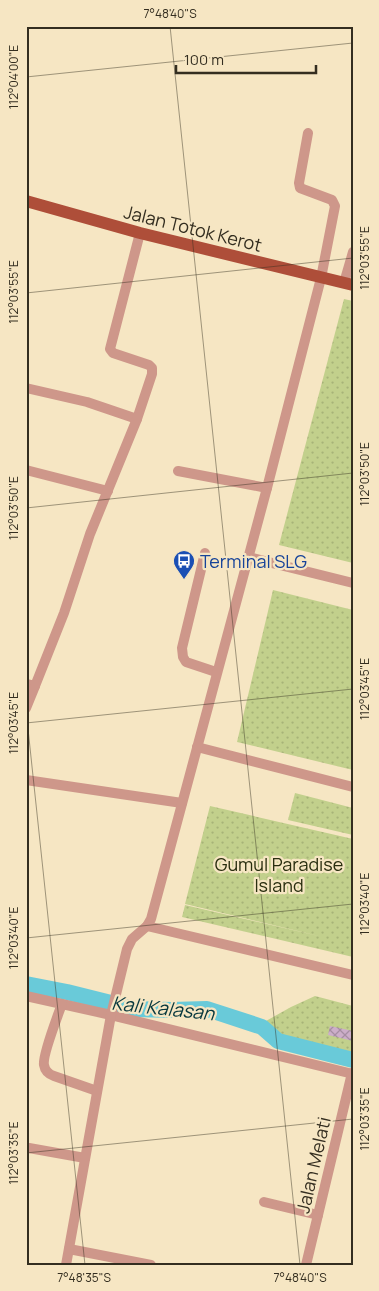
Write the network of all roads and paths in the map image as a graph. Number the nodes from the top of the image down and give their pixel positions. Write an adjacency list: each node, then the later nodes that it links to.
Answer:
1 (308, 133): 5 (street)
2 (26, 201): 3 (main road, Jalan Totok Kerot)
3 (140, 233): 5 (main road, Jalan Totok Kerot); 8 (street)
4 (353, 252): 6 (street)
5 (320, 278): 6 (main road, Jalan Totok Kerot); 11 (street)
6 (348, 284)
7 (26, 388): 8 (street)
8 (137, 419): 12 (street)
9 (26, 470): 12 (street)
10 (178, 472): 11 (street)
11 (267, 488): 14 (street)
12 (108, 491): 17 (street)
13 (205, 553): 16 (street)
14 (248, 557): 15 (street); 16 (street)
15 (353, 583)
16 (216, 672): 19 (street)
17 (30, 685): 18 (street)
18 (26, 708)
19 (197, 747): 21 (street); 22 (street)
20 (26, 780): 22 (street)
21 (353, 787)
22 (182, 803): 23 (street)
23 (147, 926): 24 (street); 27 (street)
24 (353, 975)
25 (26, 996): 26 (street)
26 (62, 1004): 27 (street); 29 (street)
27 (112, 1012): 28 (street); 29 (street)
28 (352, 1074): 33 (street, Jalan Melati)
29 (97, 1091): 31 (street)
30 (28, 1148): 31 (street)
31 (85, 1158): 34 (street)
32 (264, 1202): 33 (street)
33 (318, 1215): 37 (street, Jalan Melati)
34 (68, 1250): 35 (street); 36 (street)
35 (66, 1265)
36 (151, 1265)
37 (306, 1265)

